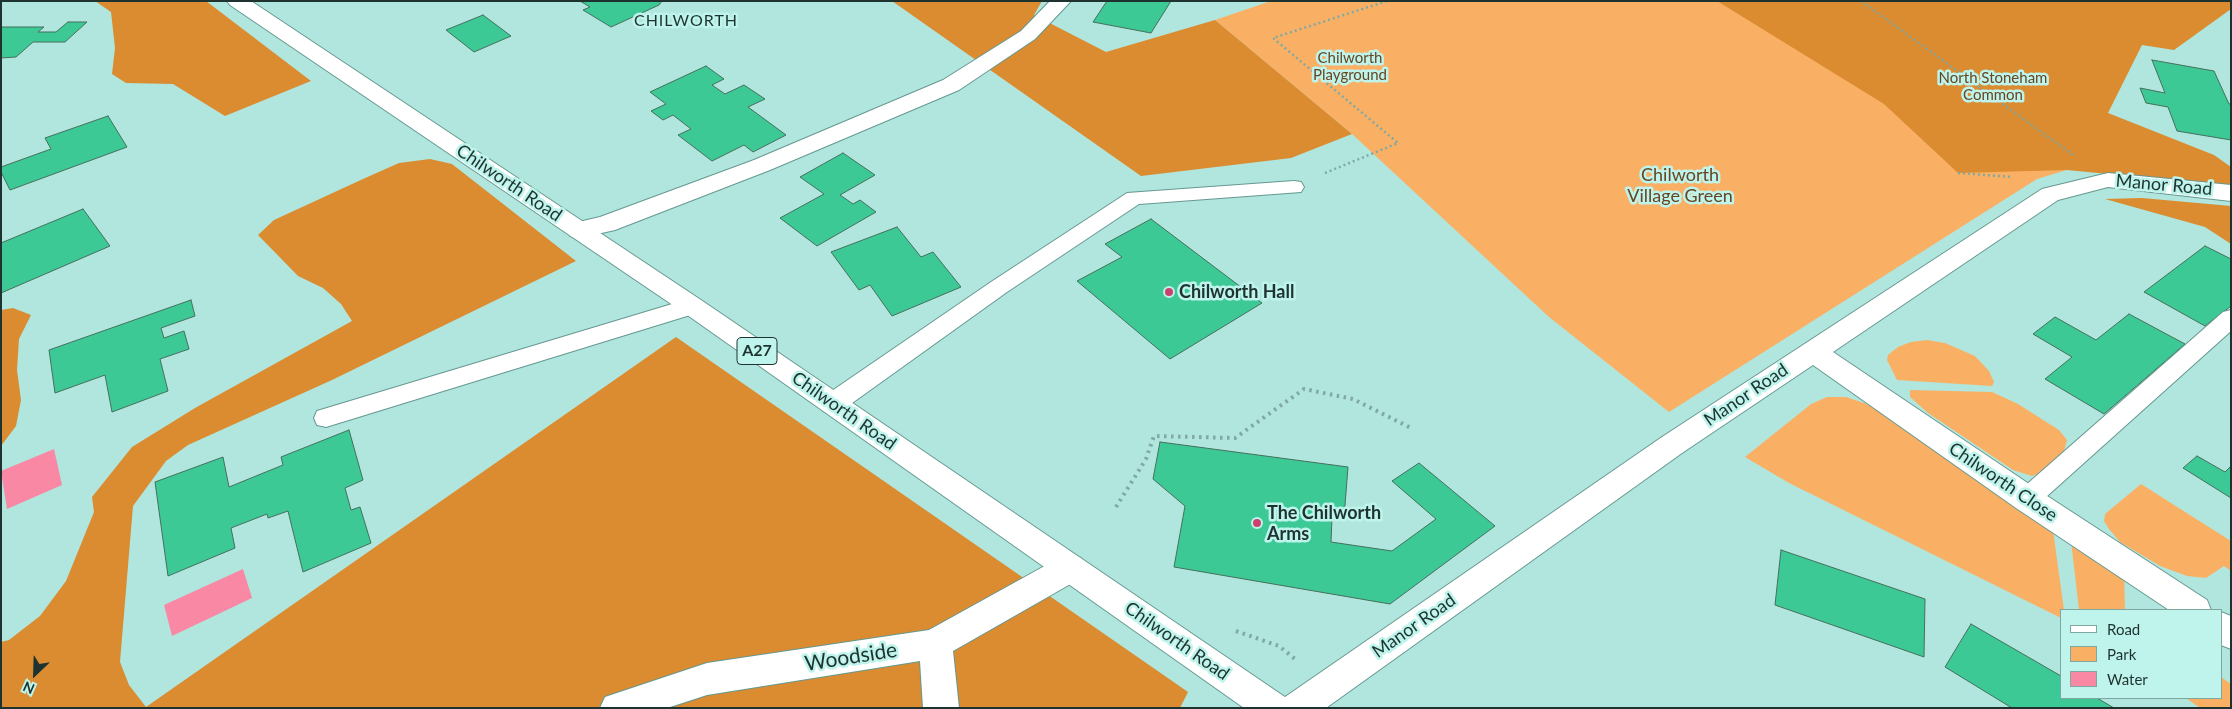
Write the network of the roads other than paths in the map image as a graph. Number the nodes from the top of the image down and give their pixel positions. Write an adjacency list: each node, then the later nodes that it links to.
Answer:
1 (237, 1): 5 (street, Chilworth Road / A27)
2 (1061, 1): 5 (street)
3 (1294, 187): 9 (lane)
4 (2231, 193): 8 (street, Manor Road)
5 (579, 230): 6 (street, Chilworth Road / A27)
6 (692, 306): 9 (street, Chilworth Road / A27); 10 (lane)
7 (2231, 318): 11 (lane)
8 (1812, 351): 11 (street, Chilworth Close); 18 (street, Manor Road)
9 (832, 404): 12 (street, Chilworth Road / A27)
10 (326, 418)
11 (2027, 499): 13 (street, Chilworth Close)
12 (1070, 568): 14 (street, Woodside); 17 (street, Chilworth Road / A27)
13 (2193, 609)
14 (935, 644): 15 (street, Woodside); 16 (street)
15 (617, 708)
16 (941, 708)
17 (1273, 708)
18 (1297, 708)

